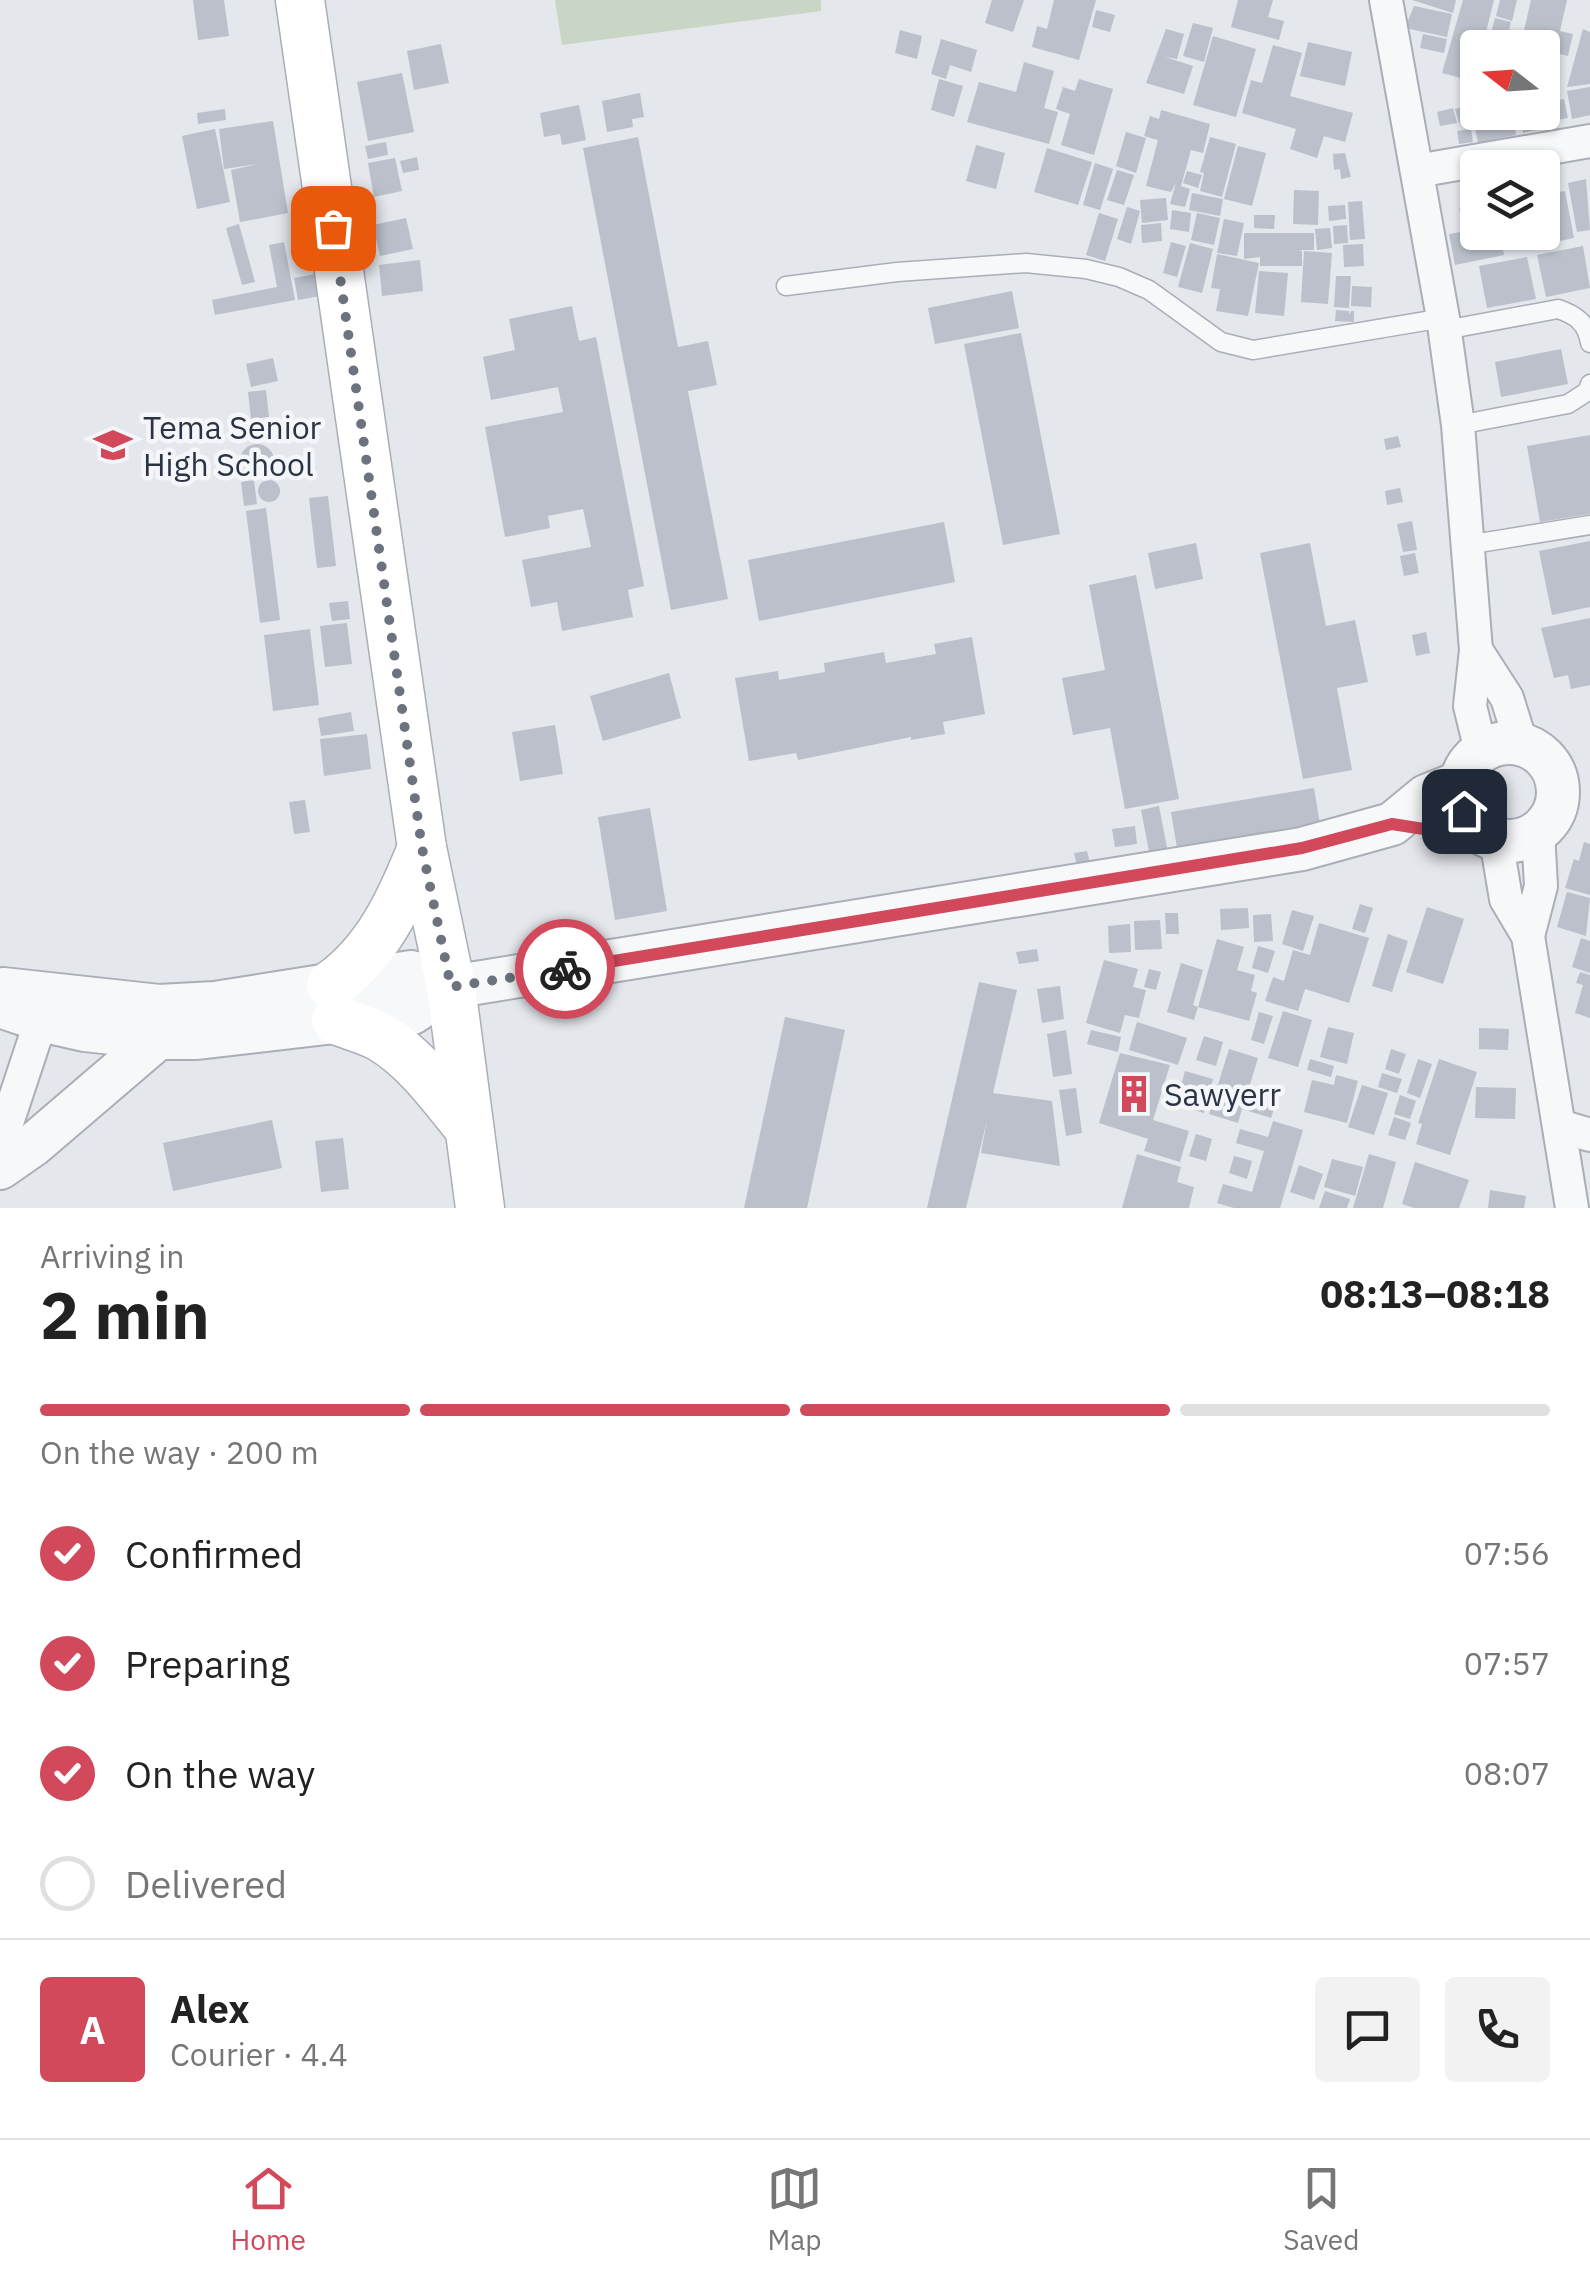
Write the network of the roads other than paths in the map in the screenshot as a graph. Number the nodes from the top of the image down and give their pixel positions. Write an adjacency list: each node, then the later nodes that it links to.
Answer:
1 (300, 0): 16 (main road)
2 (1386, 0): 4 (street)
3 (1590, 142): 4 (street)
4 (1416, 171): 6 (street)
5 (786, 286): 6 (lane)
6 (1444, 324): 7 (lane); 9 (street)
7 (1590, 342)
8 (1590, 384): 9 (lane)
9 (1458, 425): 11 (street)
10 (1590, 525): 11 (lane)
11 (1467, 545): 12 (street)
12 (1521, 761): 13 (street); 14 (street); 15 (street)
13 (1561, 814): 15 (street); 17 (street)
14 (1392, 824): 15 (street); 18 (street)
15 (1484, 831): 17 (street)
16 (422, 848): 18 (main road); 20 (main road)
17 (1528, 936): 25 (street)
18 (451, 987): 20 (street); 24 (main road)
19 (0, 988): 22 (street)
20 (334, 1002): 22 (street); 23 (street); 24 (main road)
21 (0, 1006): 22 (street)
22 (45, 1006): 23 (street); 26 (street)
23 (158, 1038): 27 (street)
24 (468, 1127): 28 (main road)
25 (1575, 1130): 29 (street)
26 (0, 1144)
27 (0, 1168)
28 (480, 1208)
29 (1572, 1208)

